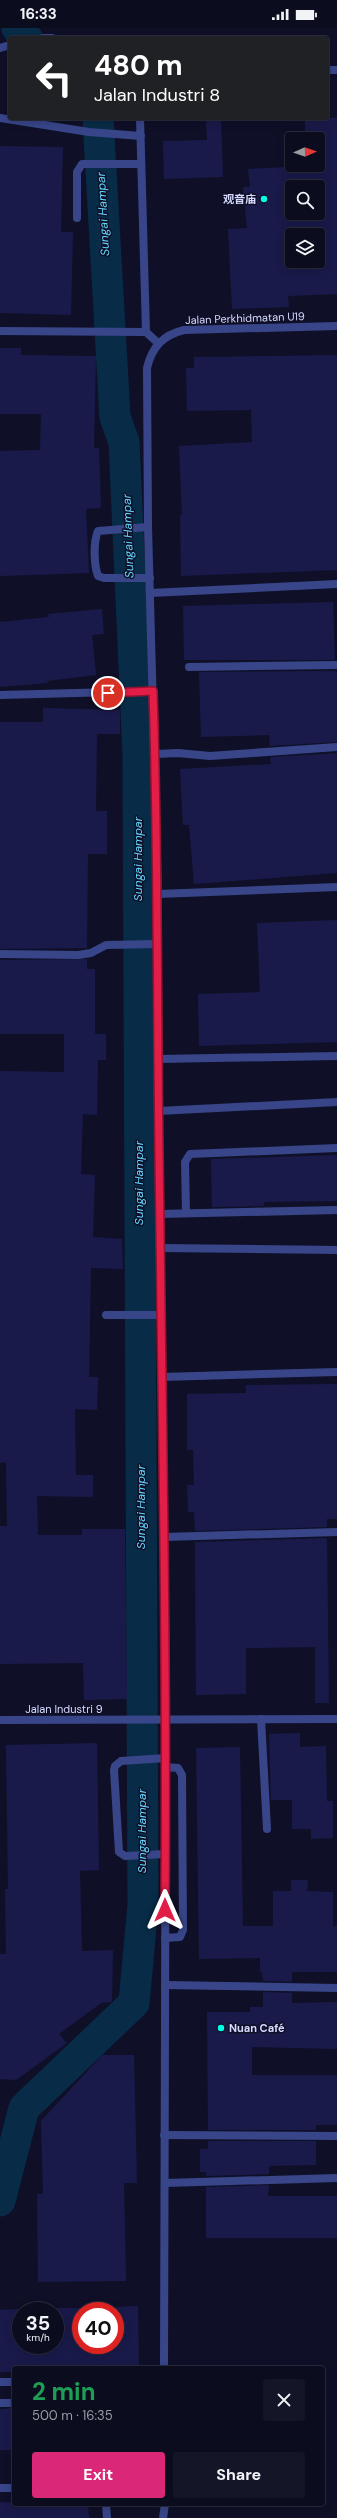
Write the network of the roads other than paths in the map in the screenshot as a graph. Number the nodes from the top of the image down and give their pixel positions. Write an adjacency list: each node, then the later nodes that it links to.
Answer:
1 (13, 120): 3 (street)
2 (140, 120): 3 (street)
3 (141, 136): 4 (street)
4 (141, 164): 5 (street); 8 (street)
5 (77, 218)
6 (337, 326): 9 (street, Jalan Perkhidmatan U19)
7 (0, 331): 8 (street)
8 (146, 332): 9 (street)
9 (158, 343): 10 (street)
10 (148, 527): 11 (street); 11 (street)
11 (150, 578): 13 (street)
12 (337, 584): 13 (street)
13 (150, 593): 16 (street)
14 (337, 665): 15 (street)
15 (189, 667)
16 (150, 691): 17 (street); 19 (street)
17 (0, 695)
18 (337, 747): 19 (street)
19 (155, 754): 21 (street)
20 (337, 888): 21 (street)
21 (158, 894): 22 (street)
22 (154, 944): 23 (street); 25 (street)
23 (0, 954)
24 (337, 1056): 25 (street)
25 (158, 1059): 27 (street)
26 (337, 1102): 27 (street)
27 (158, 1111): 31 (street)
28 (337, 1148): 30 (street)
29 (337, 1210): 30 (street)
30 (186, 1213): 31 (street)
31 (160, 1214): 32 (street)
32 (160, 1248): 33 (street); 35 (street)
33 (337, 1250)
34 (106, 1315): 35 (street)
35 (161, 1315): 37 (street)
36 (337, 1372): 37 (street)
37 (162, 1377): 39 (street)
38 (337, 1532): 39 (street)
39 (164, 1537): 43 (street)
40 (337, 1718): 41 (street, Jalan Industri 9)
41 (261, 1719): 43 (street, Jalan Industri 9); 46 (street)
42 (0, 1720): 43 (street, Jalan Industri 9)
43 (166, 1720): 44 (street)
44 (166, 1758): 45 (street); 47 (street)
45 (165, 1767): 47 (street); 48 (street)
46 (267, 1829)
47 (165, 1854): 48 (street)
48 (165, 1938): 49 (street)
49 (165, 1985): 50 (street); 51 (street)
50 (337, 1988)
51 (164, 2135): 52 (street); 54 (street)
52 (337, 2136)
53 (337, 2178): 54 (street)
54 (165, 2183): 55 (street)
55 (164, 2366)
56 (0, 2382): 57 (street)
57 (12, 2382)
58 (0, 2403): 59 (street)
59 (12, 2403)
60 (0, 2488): 61 (street)
61 (12, 2488)
62 (106, 2506): 64 (street)
63 (165, 2506): 65 (street)
64 (107, 2518)
65 (163, 2518)

